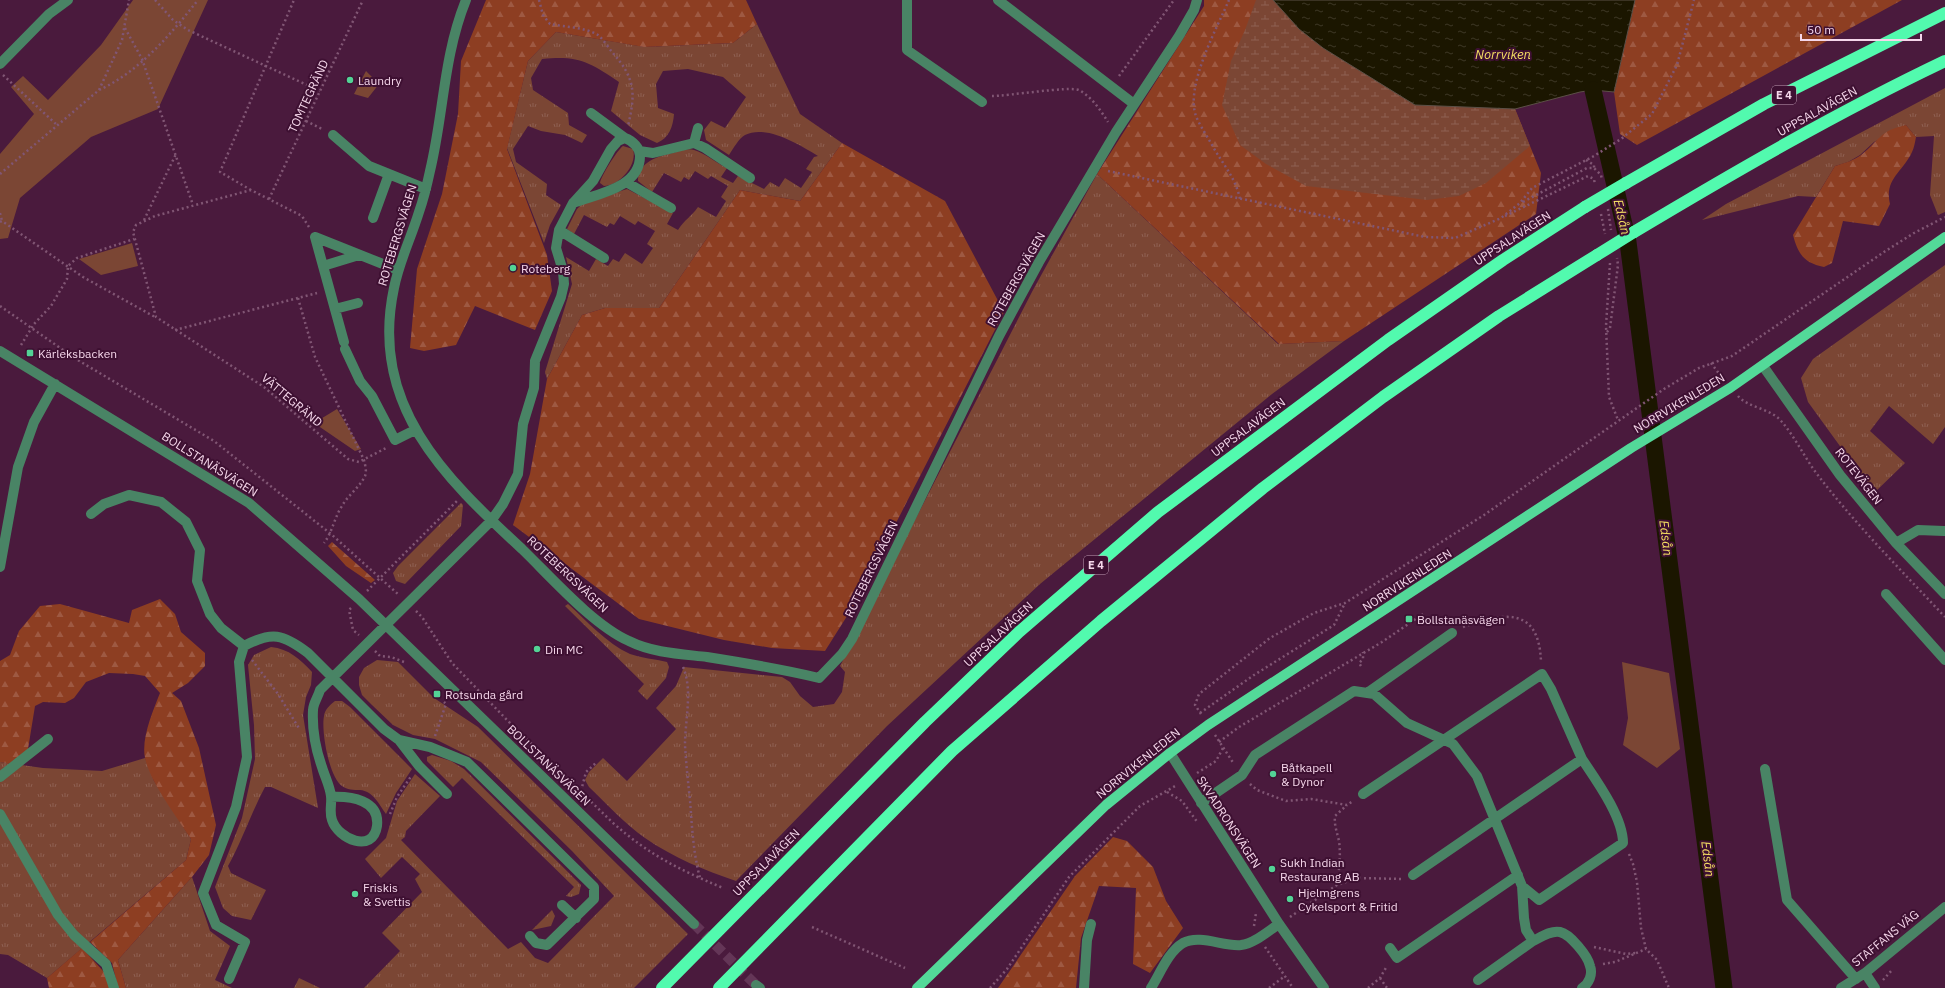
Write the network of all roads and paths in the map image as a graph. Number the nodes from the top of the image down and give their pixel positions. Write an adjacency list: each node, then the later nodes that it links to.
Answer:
1 (68, 0): 20 (street)
2 (129, 0): 17 (path)
3 (155, 0): 16 (path)
4 (198, 0): 16 (path)
5 (294, 0): 21 (path)
6 (363, 0): 25 (path, TOMTEGRÄND)
7 (466, 0): 47 (street, ROTEBERGSVÄGEN)
8 (539, 0): 34 (path)
9 (907, 0): 26 (street)
10 (998, 0): 23 (street)
11 (1174, 0): 23 (path)
12 (1197, 0): 27 (street, ROTEBERGSVÄGEN)
13 (1229, 0): 50 (path)
14 (1694, 0): 38 (path)
15 (1945, 13): 169 (highway, UPPSALAVÄGEN / E 4, bridge)
16 (178, 24): 18 (path); 21 (path)
17 (125, 28): 18 (path); 24 (path)
18 (142, 60): 24 (path); 37 (path)
19 (1945, 61): 170 (highway, UPPSALAVÄGEN, bridge)
20 (0, 64)
21 (264, 66): 25 (path); 48 (path)
22 (0, 73): 30 (path)
23 (1112, 87): 27 (street)
24 (99, 90): 30 (path)
25 (320, 91): 29 (path, TOMTEGRÄND)
26 (979, 100): 32 (path)
27 (1134, 104): 32 (street, ROTEBERGSVÄGEN)
28 (591, 112): 34 (street)
29 (306, 120): 33 (path); 49 (path, TOMTEGRÄND)
30 (57, 125): 41 (path)
31 (698, 128): 35 (street)
32 (1116, 132): 39 (street, ROTEBERGSVÄGEN)
33 (333, 135): 42 (street)
34 (625, 138): 36 (street); 51 (street)
35 (694, 143): 36 (street); 43 (street)
36 (639, 151): 44 (street)
37 (176, 154): 53 (path); 61 (path)
38 (1586, 160): 40 (path); 52 (path)
39 (1095, 168): 50 (path); 110 (street, ROTEBERGSVÄGEN)
40 (1594, 168): 45 (path); 52 (path)
41 (0, 174)
42 (389, 174): 47 (street); 59 (street)
43 (750, 178)
44 (626, 182): 51 (street); 55 (street)
45 (1603, 183)
46 (1596, 186): 60 (path)
47 (426, 189): 75 (street, ROTEBERGSVÄGEN)
48 (251, 190): 49 (path); 53 (path)
49 (269, 199): 65 (path)
50 (1240, 199): 60 (path)
51 (573, 203): 63 (street)
52 (1520, 203): 60 (path)
53 (193, 205): 61 (path)
54 (1607, 205): 64 (path)
55 (671, 208)
56 (1600, 210): 68 (path)
57 (0, 213): 62 (path)
58 (1945, 217): 85 (path)
59 (373, 218)
60 (1500, 218)
61 (144, 220): 67 (path)
62 (1, 221): 73 (path, VÄTTEGRÄND)
63 (559, 230): 72 (street); 95 (street)
64 (1612, 235)
65 (315, 237): 70 (street); 74 (street)
66 (1945, 237): 86 (main road, NORRVIKENLEDEN)
67 (134, 239): 73 (path); 80 (path)
68 (1606, 241)
69 (1615, 250): 82 (path)
70 (359, 255): 74 (street); 75 (street)
71 (1609, 257): 82 (path)
72 (604, 258)
73 (68, 266): 80 (path, VÄTTEGRÄND); 83 (path)
74 (323, 266): 76 (street)
75 (398, 270): 90 (street, ROTEBERGSVÄGEN)
76 (329, 289): 77 (path); 79 (street)
77 (298, 298): 81 (path); 92 (path)
78 (358, 303): 79 (street)
79 (335, 310): 91 (street)
80 (156, 317): 81 (path, VÄTTEGRÄND)
81 (175, 330): 92 (path, VÄTTEGRÄND)
82 (1607, 332): 89 (path)
83 (21, 345)
84 (0, 351): 87 (street, BOLLSTANÄSVÄGEN)
85 (1711, 363): 88 (path); 89 (path)
86 (1763, 366): 88 (main road, NORRVIKENLEDEN); 98 (street, ROTEVÄGEN)
87 (55, 384): 99 (street); 102 (street, BOLLSTANÄSVÄGEN)
88 (1730, 388): 105 (path); 119 (main road, NORRVIKENLEDEN)
89 (1618, 420): 103 (path)
90 (415, 430): 91 (street); 93 (street, ROTEBERGSVÄGEN)
91 (395, 440): 92 (path)
92 (364, 460): 97 (path)
93 (464, 494): 95 (street, ROTEBERGSVÄGEN); 102 (path)
94 (91, 514): 109 (street)
95 (491, 521): 106 (street); 110 (street, ROTEBERGSVÄGEN)
96 (1944, 531): 98 (street)
97 (324, 543)
98 (1896, 543): 101 (street, ROTEVÄGEN)
99 (0, 567)
100 (1886, 594): 112 (street)
101 (1945, 594)
102 (359, 600): 106 (street, BOLLSTANÄSVÄGEN); 108 (path)
103 (1345, 603): 118 (path); 118 (path)
104 (1423, 614): 111 (path)
105 (1945, 617)
106 (386, 626): 108 (street); 151 (street, BOLLSTANÄSVÄGEN)
107 (1452, 633): 115 (path); 117 (street)
108 (368, 644): 113 (path); 116 (street)
109 (244, 646): 116 (street); 120 (path); 166 (street)
110 (673, 652): 144 (path)
111 (1363, 652): 114 (path); 124 (path)
112 (1945, 660)
113 (404, 662)
114 (1361, 666)
115 (1542, 674): 122 (street); 127 (street)
116 (333, 678): 123 (street); 135 (street)
117 (1367, 693): 122 (street); 130 (street)
118 (1200, 713): 119 (path)
119 (1208, 725): 126 (main road, NORRVIKENLEDEN)
120 (304, 736)
121 (48, 739): 131 (street)
122 (1443, 739): 134 (street); 139 (street)
123 (399, 740): 133 (street); 150 (street)
124 (1219, 742)
125 (1223, 748): 130 (path)
126 (1170, 753): 136 (street, SKVADRONSVÄGEN); 171 (main road, NORRVIKENLEDEN)
127 (1582, 759): 139 (street); 141 (street)
128 (597, 762): 132 (path)
129 (1765, 769): 165 (street)
130 (1242, 775): 136 (street); 137 (path)
131 (0, 777)
132 (581, 792)
133 (447, 794)
134 (1363, 794): 137 (path)
135 (331, 797): 135 (street)
136 (1201, 803): 153 (street, SKVADRONSVÄGEN)
137 (1347, 805): 145 (path)
138 (0, 814): 168 (street)
139 (1494, 818): 142 (street); 143 (street)
140 (1200, 827): 172 (path)
141 (1623, 843): 146 (street); 160 (path)
142 (1413, 875): 145 (path)
143 (1518, 875): 146 (street); 159 (street)
144 (700, 878)
145 (1337, 885): 153 (path)
146 (1522, 886): 157 (street)
147 (562, 904): 150 (street)
148 (1252, 907): 156 (path)
149 (1945, 907): 165 (street, STAFFANS VÄG)
150 (576, 918): 155 (street)
151 (694, 924)
152 (1091, 924): 173 (street)
153 (1279, 924): 156 (street); 177 (street, SKVADRONSVÄGEN)
154 (812, 927): 163 (path)
155 (530, 936)
156 (1258, 938): 164 (path); 174 (street)
157 (1534, 941): 158 (street); 167 (street)
158 (1574, 943): 161 (path); 180 (street)
159 (1390, 948)
160 (1646, 949): 161 (path); 181 (path)
161 (1636, 953): 162 (path)
162 (1612, 962)
163 (905, 968)
164 (1285, 976): 175 (path); 176 (path)
165 (1860, 976): 182 (street, STAFFANS VÄG); 183 (street)
166 (229, 979)
167 (1478, 980)
168 (114, 988)
169 (662, 988)
170 (719, 988)
171 (917, 988)
172 (990, 988)
173 (1084, 988)
174 (1151, 988)
175 (1269, 988)
176 (1293, 988)
177 (1324, 988)
178 (1368, 988): 179 (path)
179 (1387, 988)
180 (1582, 988)
181 (1669, 988)
182 (1841, 988)
183 (1875, 988)

